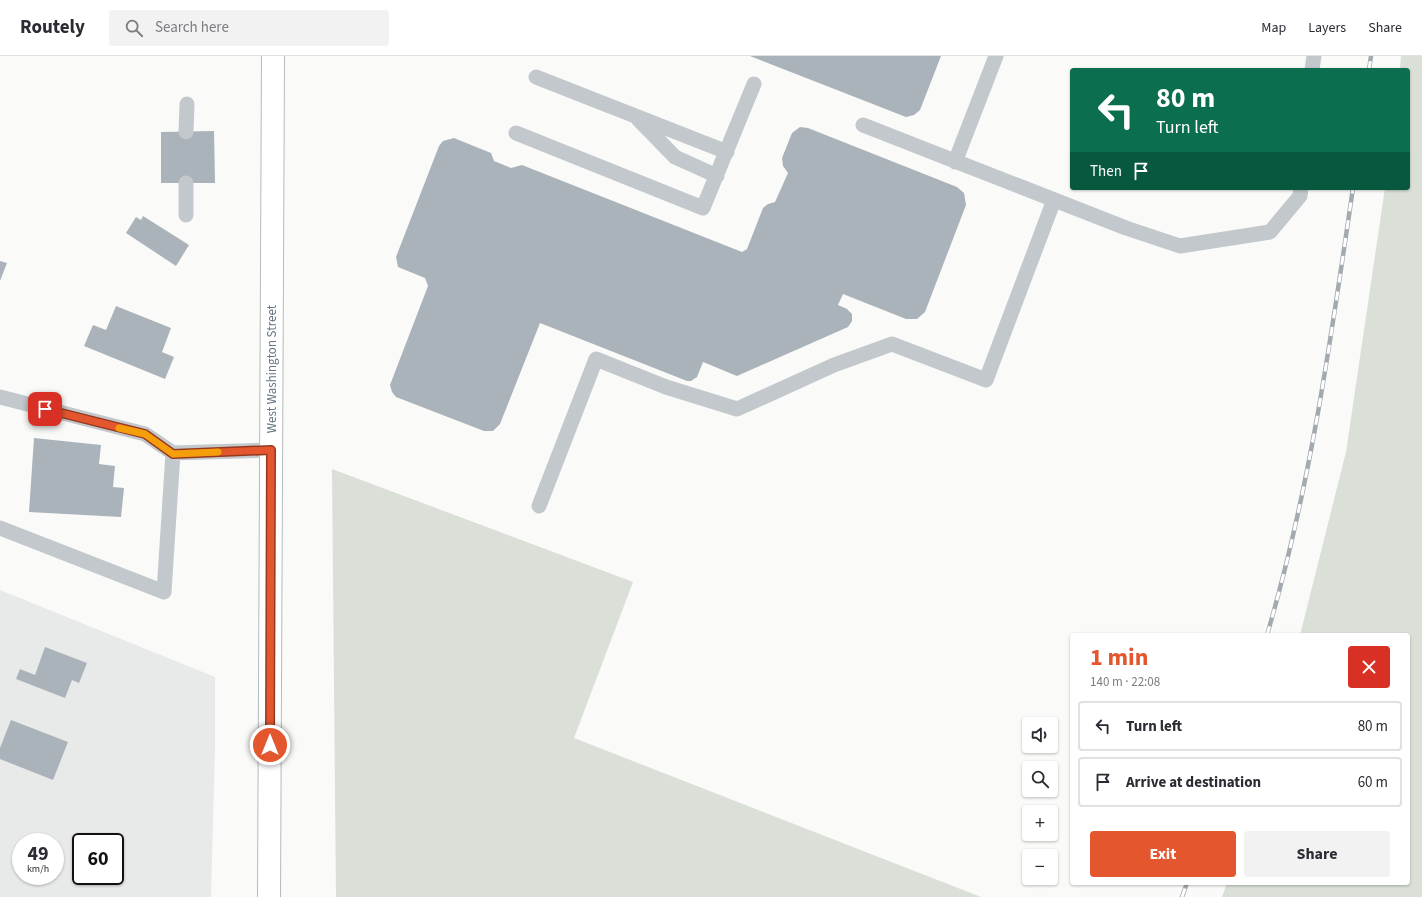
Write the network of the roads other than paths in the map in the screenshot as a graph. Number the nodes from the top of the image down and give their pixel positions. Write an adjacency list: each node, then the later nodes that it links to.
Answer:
1 (273, 56): 20 (main road, West Washington Street)
2 (996, 56): 13 (lane)
3 (1314, 56): 4 (lane)
4 (1312, 68)
5 (536, 77): 8 (lane)
6 (754, 84): 12 (lane)
7 (186, 104): 10 (lane)
8 (635, 116): 12 (lane); 14 (lane)
9 (863, 125): 13 (lane)
10 (186, 132)
11 (516, 133): 14 (lane)
12 (727, 152): 14 (lane)
13 (955, 162): 17 (lane)
14 (717, 176)
15 (186, 183): 18 (lane)
16 (1301, 190): 17 (lane)
17 (1054, 200): 22 (lane)
18 (186, 215)
19 (0, 397): 21 (lane)
20 (271, 450): 21 (lane); 24 (main road, West Washington Street)
21 (173, 454): 23 (lane)
22 (539, 506)
23 (0, 528)
24 (269, 897)

